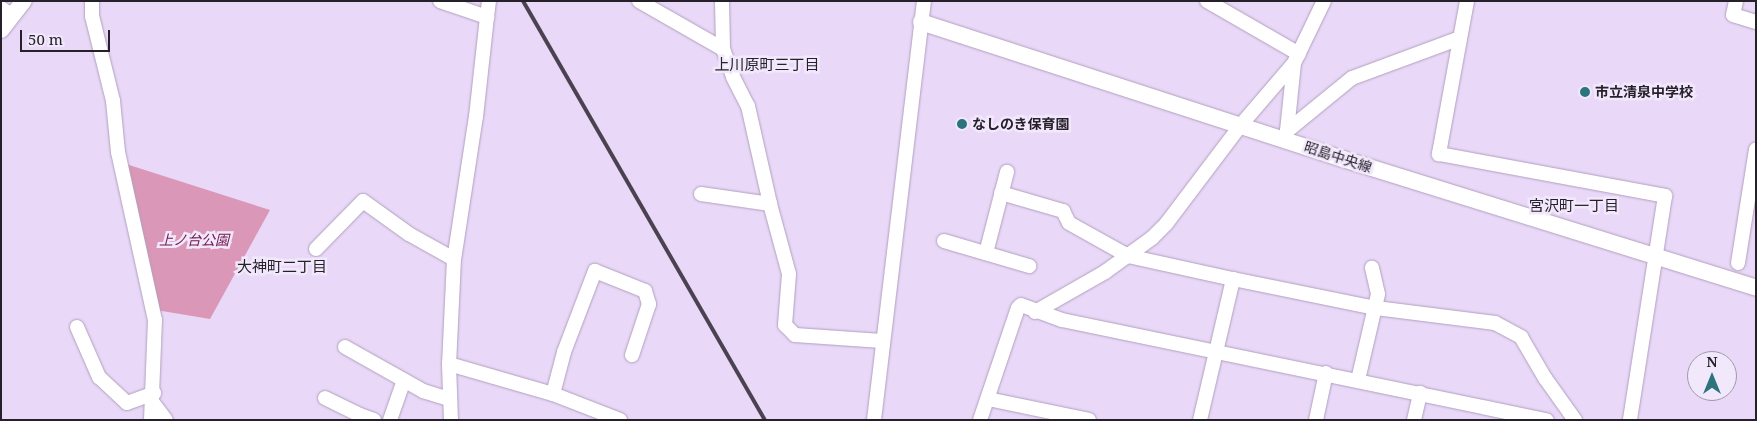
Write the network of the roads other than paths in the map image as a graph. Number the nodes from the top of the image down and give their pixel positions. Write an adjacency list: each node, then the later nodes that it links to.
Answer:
1 (24, 1): 12 (street)
2 (92, 1): 51 (street)
3 (440, 1): 13 (street)
4 (489, 1): 13 (street)
5 (639, 1): 18 (street)
6 (722, 1): 18 (street)
7 (924, 1): 14 (street)
8 (1207, 1): 19 (street)
9 (1324, 1): 19 (street)
10 (1467, 1): 17 (street)
11 (1736, 1): 15 (street)
12 (7, 12): 16 (street)
13 (488, 17): 32 (street)
14 (921, 22): 20 (street, 昭島中央線); 41 (street)
15 (1756, 22)
16 (1, 30)
17 (1460, 38): 19 (street); 31 (street)
18 (723, 49): 25 (street)
19 (1296, 59): 20 (street)
20 (1240, 126): 30 (street); 31 (street, 昭島中央線)
21 (1756, 149): 26 (street)
22 (1007, 172): 23 (street)
23 (1001, 193): 29 (street); 30 (street)
24 (701, 194): 25 (street)
25 (770, 204): 41 (street)
26 (1751, 211): 33 (street)
27 (944, 241): 29 (street)
28 (316, 249): 32 (street)
29 (986, 253): 34 (street)
30 (1128, 256): 36 (street); 39 (street)
31 (1654, 256): 37 (street, 昭島中央線); 69 (street)
32 (454, 260): 45 (street)
33 (1738, 263)
34 (1029, 266)
35 (1372, 268): 38 (street)
36 (1233, 279): 38 (street); 43 (street)
37 (1756, 288)
38 (1376, 308): 48 (street); 68 (street)
39 (1035, 312): 43 (street); 54 (street)
40 (77, 327): 51 (street)
41 (882, 342): 61 (street)
42 (345, 347): 47 (street)
43 (1215, 350): 46 (street); 64 (street)
44 (632, 355): 50 (street)
45 (449, 364): 50 (street); 53 (street)
46 (1326, 373): 48 (street); 65 (street)
47 (404, 380): 53 (street); 58 (street)
48 (1358, 380): 49 (street)
49 (1420, 393): 66 (street); 67 (street)
50 (553, 394): 60 (street)
51 (153, 398): 55 (street); 56 (street)
52 (325, 398): 57 (street)
53 (450, 399): 59 (street)
54 (988, 399): 62 (street); 63 (street)
55 (151, 420)
56 (166, 420)
57 (374, 420)
58 (390, 420)
59 (451, 420)
60 (620, 420)
61 (874, 420)
62 (980, 420)
63 (1089, 420)
64 (1200, 420)
65 (1316, 420)
66 (1414, 420)
67 (1547, 420)
68 (1575, 420)
69 (1630, 420)

